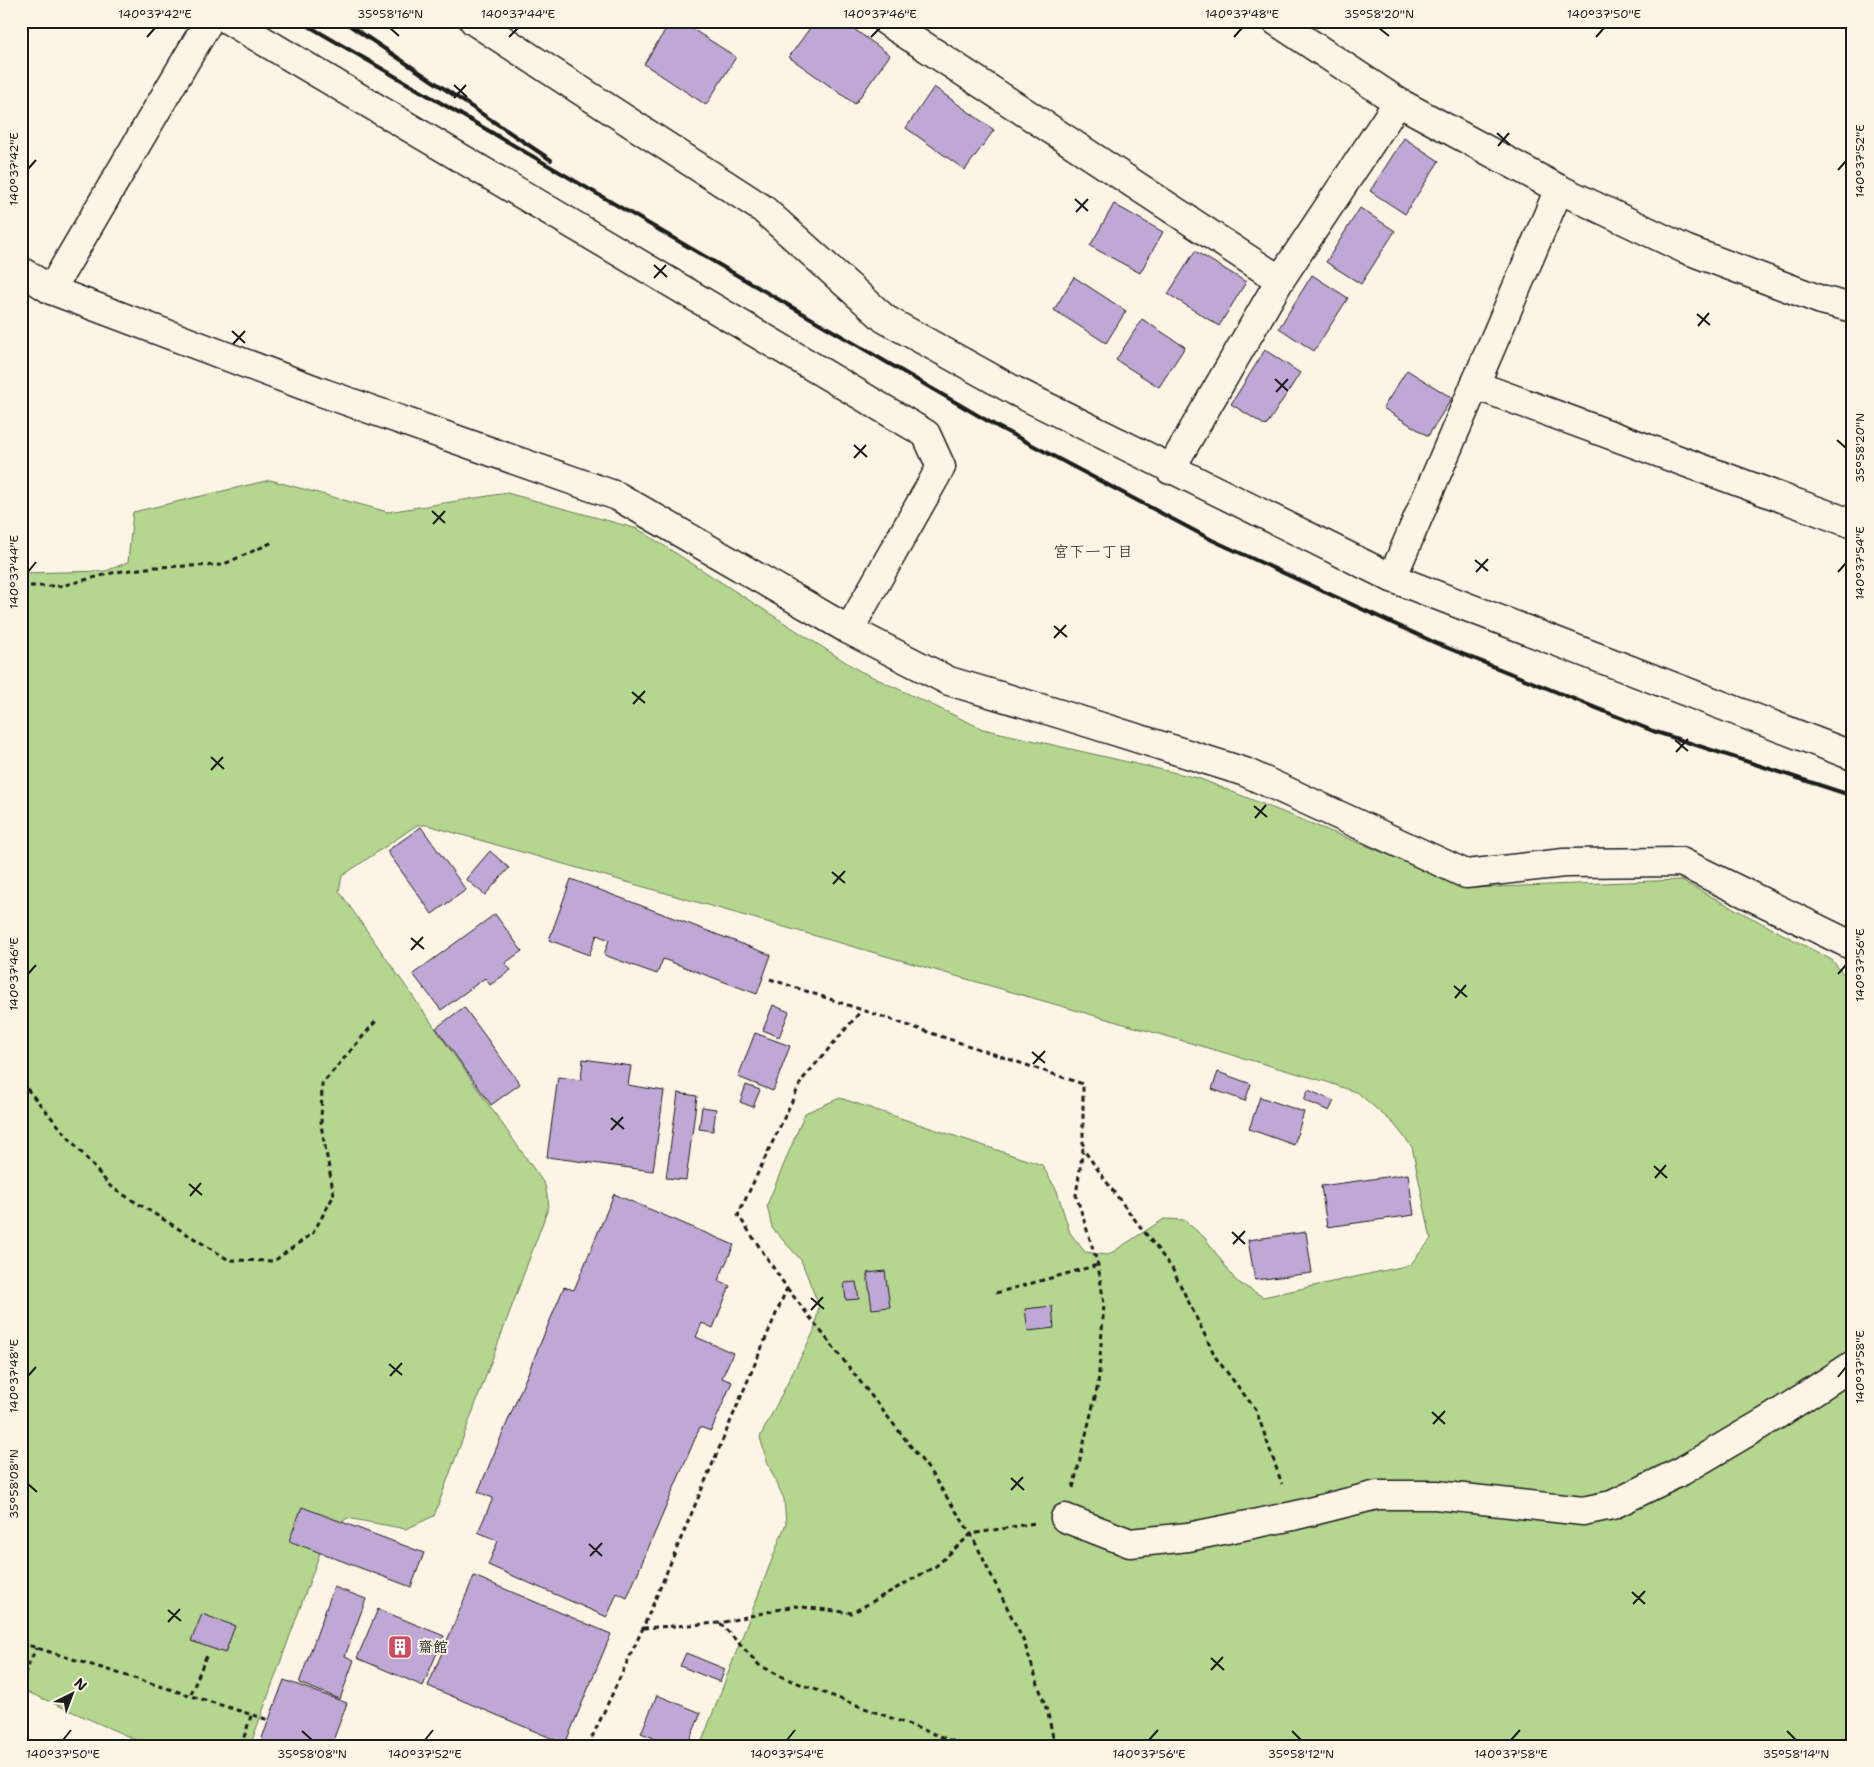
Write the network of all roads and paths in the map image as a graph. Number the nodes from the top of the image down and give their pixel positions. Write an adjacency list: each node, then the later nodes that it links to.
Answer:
1 (209, 21): 10 (street)
2 (230, 21): 19 (street)
3 (886, 21): 9 (street)
4 (1276, 21): 6 (street)
5 (482, 23): 14 (street)
6 (1398, 102): 7 (street); 9 (street)
7 (1559, 189): 12 (street); 13 (street)
8 (21, 271): 10 (street)
9 (1280, 280): 14 (street)
10 (51, 290): 11 (street); 19 (street)
11 (21, 293)
12 (1853, 308)
13 (1475, 385): 15 (street); 17 (street)
14 (1170, 470): 17 (street)
15 (1853, 524)
16 (273, 542): 18 (path)
17 (1392, 578): 20 (street)
18 (21, 586)
19 (849, 630): 21 (street)
20 (1853, 756)
21 (1853, 946)
22 (770, 979): 23 (path)
23 (861, 1010): 26 (path); 28 (path)
24 (376, 1021): 25 (path)
25 (21, 1082)
26 (1083, 1149): 27 (path); 31 (path)
27 (1098, 1265): 29 (path); 32 (path)
28 (787, 1288): 33 (path); 35 (path)
29 (996, 1293)
30 (1853, 1365): 31 (street)
31 (1293, 1516): 32 (street)
32 (1065, 1518): 33 (path)
33 (971, 1534): 34 (path); 48 (path)
34 (720, 1623): 35 (path); 47 (path)
35 (643, 1628): 46 (path)
36 (21, 1643): 37 (path)
37 (36, 1648): 39 (path); 40 (path)
38 (207, 1654): 40 (path)
39 (21, 1684)
40 (191, 1694): 41 (path)
41 (252, 1713): 42 (path); 44 (path)
42 (269, 1720)
43 (332, 1743): 45 (path)
44 (241, 1746)
45 (342, 1746)
46 (588, 1746)
47 (966, 1746)
48 (1055, 1746)

